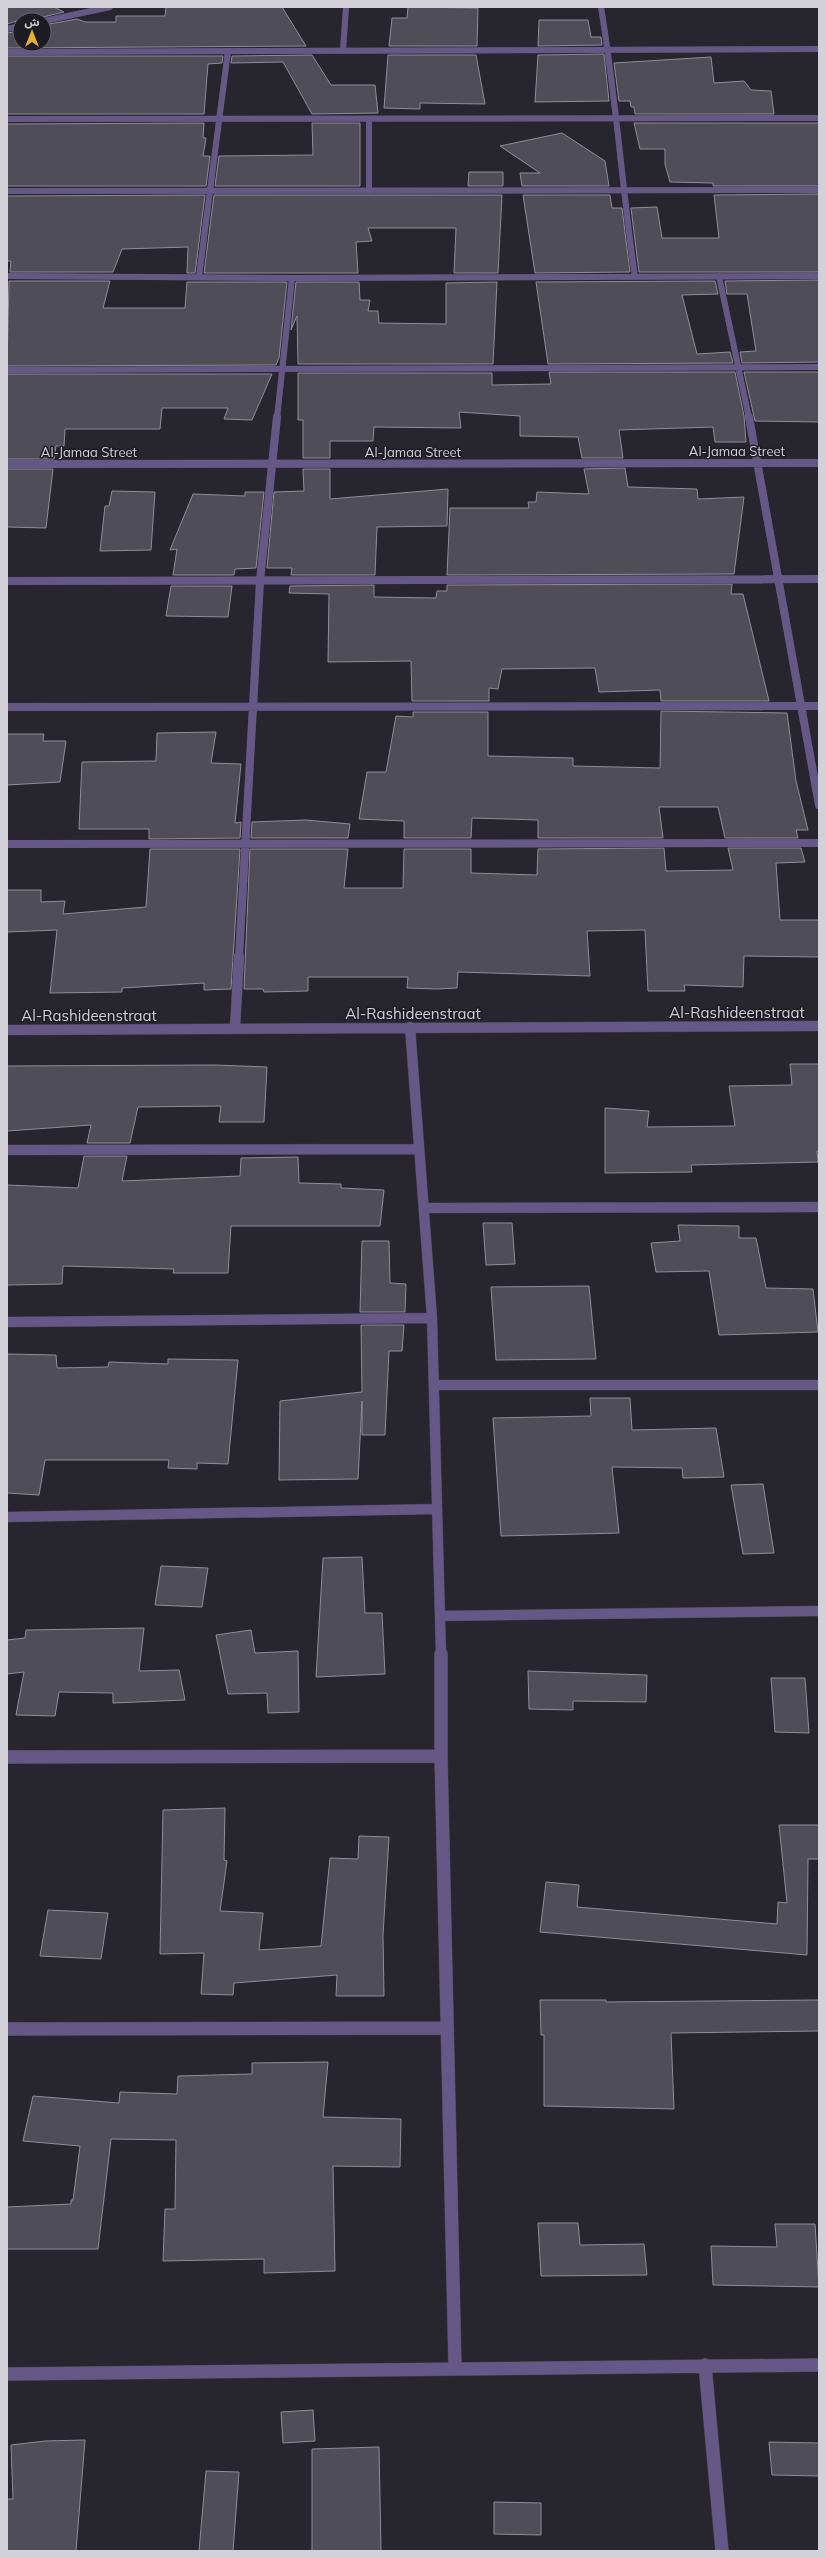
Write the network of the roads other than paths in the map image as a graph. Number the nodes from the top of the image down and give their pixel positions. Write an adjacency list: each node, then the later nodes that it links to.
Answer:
1 (110, 7): 4 (street)
2 (346, 7): 8 (street)
3 (601, 7): 6 (street)
4 (52, 19)
5 (819, 49): 6 (street)
6 (608, 50): 8 (street); 12 (street)
7 (228, 51): 8 (street); 9 (street); 13 (street)
8 (343, 51)
9 (7, 52)
10 (819, 118): 12 (street)
11 (7, 119): 13 (street)
12 (613, 119): 14 (street); 15 (street)
13 (217, 120): 14 (street); 19 (street)
14 (369, 120): 18 (street)
15 (622, 190): 16 (street); 18 (street); 24 (street)
16 (819, 190)
17 (7, 191): 19 (street)
18 (369, 191): 19 (street)
19 (208, 192): 21 (street)
20 (7, 276): 21 (street)
21 (199, 276): 25 (street)
22 (719, 276): 23 (street); 24 (street); 26 (street)
23 (819, 276)
24 (635, 277): 25 (street)
25 (292, 278): 29 (street)
26 (741, 367): 27 (street); 29 (street); 30 (street)
27 (819, 367)
28 (7, 370): 29 (street)
29 (283, 370): 33 (street)
30 (759, 463): 31 (street, Al-Jamaa Street); 33 (street, Al-Jamaa Street); 34 (street)
31 (819, 463)
32 (7, 464): 33 (street, Al-Jamaa Street)
33 (271, 464): 37 (street)
34 (780, 579): 35 (street); 37 (street); 39 (street)
35 (819, 579)
36 (7, 581): 37 (street)
37 (260, 581): 38 (street)
38 (251, 706): 39 (street); 41 (street); 45 (street)
39 (799, 706): 40 (street); 42 (street)
40 (819, 706)
41 (7, 707)
42 (819, 805)
43 (819, 843): 45 (street)
44 (7, 844): 45 (street)
45 (244, 844): 48 (street)
46 (819, 1026): 47 (street, Al-Rashideenstraat)
47 (410, 1027): 48 (street, Al-Rashideenstraat); 50 (street)
48 (235, 1028): 49 (street, Al-Rashideenstraat)
49 (7, 1030)
50 (418, 1149): 51 (street); 53 (street)
51 (7, 1150)
52 (819, 1207): 53 (street)
53 (425, 1208): 54 (street)
54 (432, 1318): 55 (street); 56 (street)
55 (7, 1322)
56 (434, 1385): 57 (street); 58 (street)
57 (819, 1385)
58 (437, 1509): 59 (street); 61 (street)
59 (7, 1517)
60 (819, 1611): 61 (street)
61 (441, 1616): 62 (street)
62 (441, 1756): 63 (street); 64 (street)
63 (7, 1757)
64 (447, 2028): 65 (street); 68 (street)
65 (7, 2029)
66 (705, 2365): 67 (street); 68 (street); 70 (street)
67 (819, 2365)
68 (455, 2367): 69 (street)
69 (7, 2374)
70 (722, 2551)

